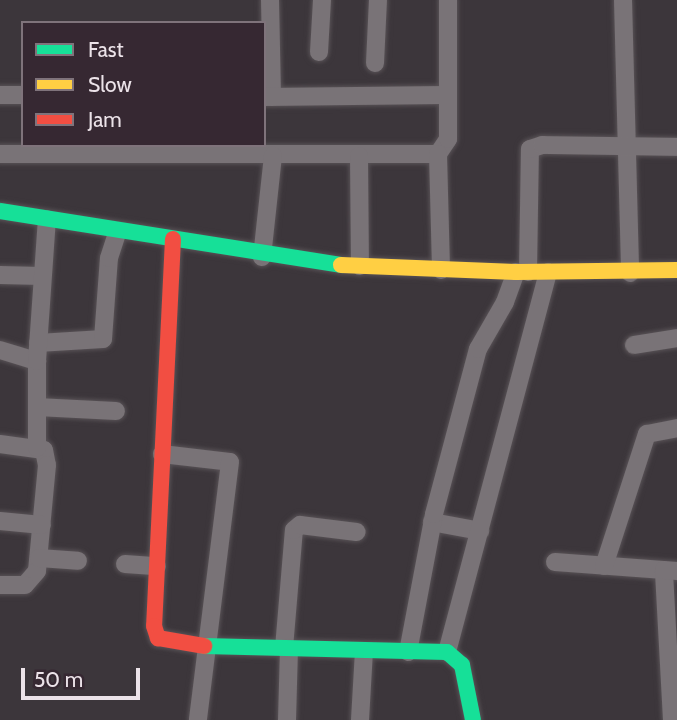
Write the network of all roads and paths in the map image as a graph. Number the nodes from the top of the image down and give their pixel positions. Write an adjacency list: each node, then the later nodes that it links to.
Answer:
1 (270, 0): 11 (street)
2 (322, 0): 6 (street)
3 (378, 0): 7 (street)
4 (448, 0): 10 (street)
5 (623, 0): 13 (street)
6 (319, 52)
7 (375, 63)
8 (0, 95): 9 (street)
9 (21, 95)
10 (445, 96): 11 (street); 15 (street)
11 (268, 97)
12 (677, 147): 13 (street)
13 (624, 149): 26 (street); 28 (street)
14 (0, 154): 16 (street)
15 (438, 154): 17 (street); 24 (street)
16 (273, 156): 17 (street); 22 (street)
17 (359, 156): 23 (street)
18 (0, 211): 19 (street)
19 (47, 219): 20 (street); 30 (street)
20 (118, 231): 21 (street); 34 (street)
21 (173, 239): 22 (street); 40 (street)
22 (262, 257): 23 (street)
23 (359, 266): 24 (street)
24 (441, 270): 26 (street)
25 (677, 270): 28 (street)
26 (522, 272): 27 (street); 42 (street)
27 (548, 272): 28 (street); 44 (street)
28 (630, 273)
29 (0, 275): 30 (street)
30 (42, 276): 34 (street)
31 (677, 338): 32 (street)
32 (635, 345)
33 (0, 350): 34 (street)
34 (37, 352): 35 (street)
35 (37, 407): 36 (street); 39 (street)
36 (116, 411)
37 (677, 428): 51 (street)
38 (0, 444): 39 (street)
39 (37, 448): 43 (street)
40 (162, 454): 50 (street); 54 (street)
41 (0, 522): 43 (street)
42 (432, 522): 44 (street); 57 (street)
43 (42, 525): 46 (street)
44 (480, 531): 58 (street)
45 (357, 532): 55 (street)
46 (39, 558): 47 (street); 53 (street)
47 (78, 561)
48 (555, 562): 51 (street)
49 (125, 564): 50 (street)
50 (157, 566): 54 (street)
51 (604, 566): 52 (street)
52 (671, 570): 59 (street)
53 (0, 585)
54 (208, 647): 55 (street); 61 (street)
55 (286, 648): 56 (street); 62 (street)
56 (364, 651): 57 (street); 63 (street)
57 (408, 652): 58 (street)
58 (447, 652): 60 (street)
59 (674, 677): 64 (street)
60 (471, 718)
61 (198, 720)
62 (288, 720)
63 (359, 720)
64 (672, 720)

